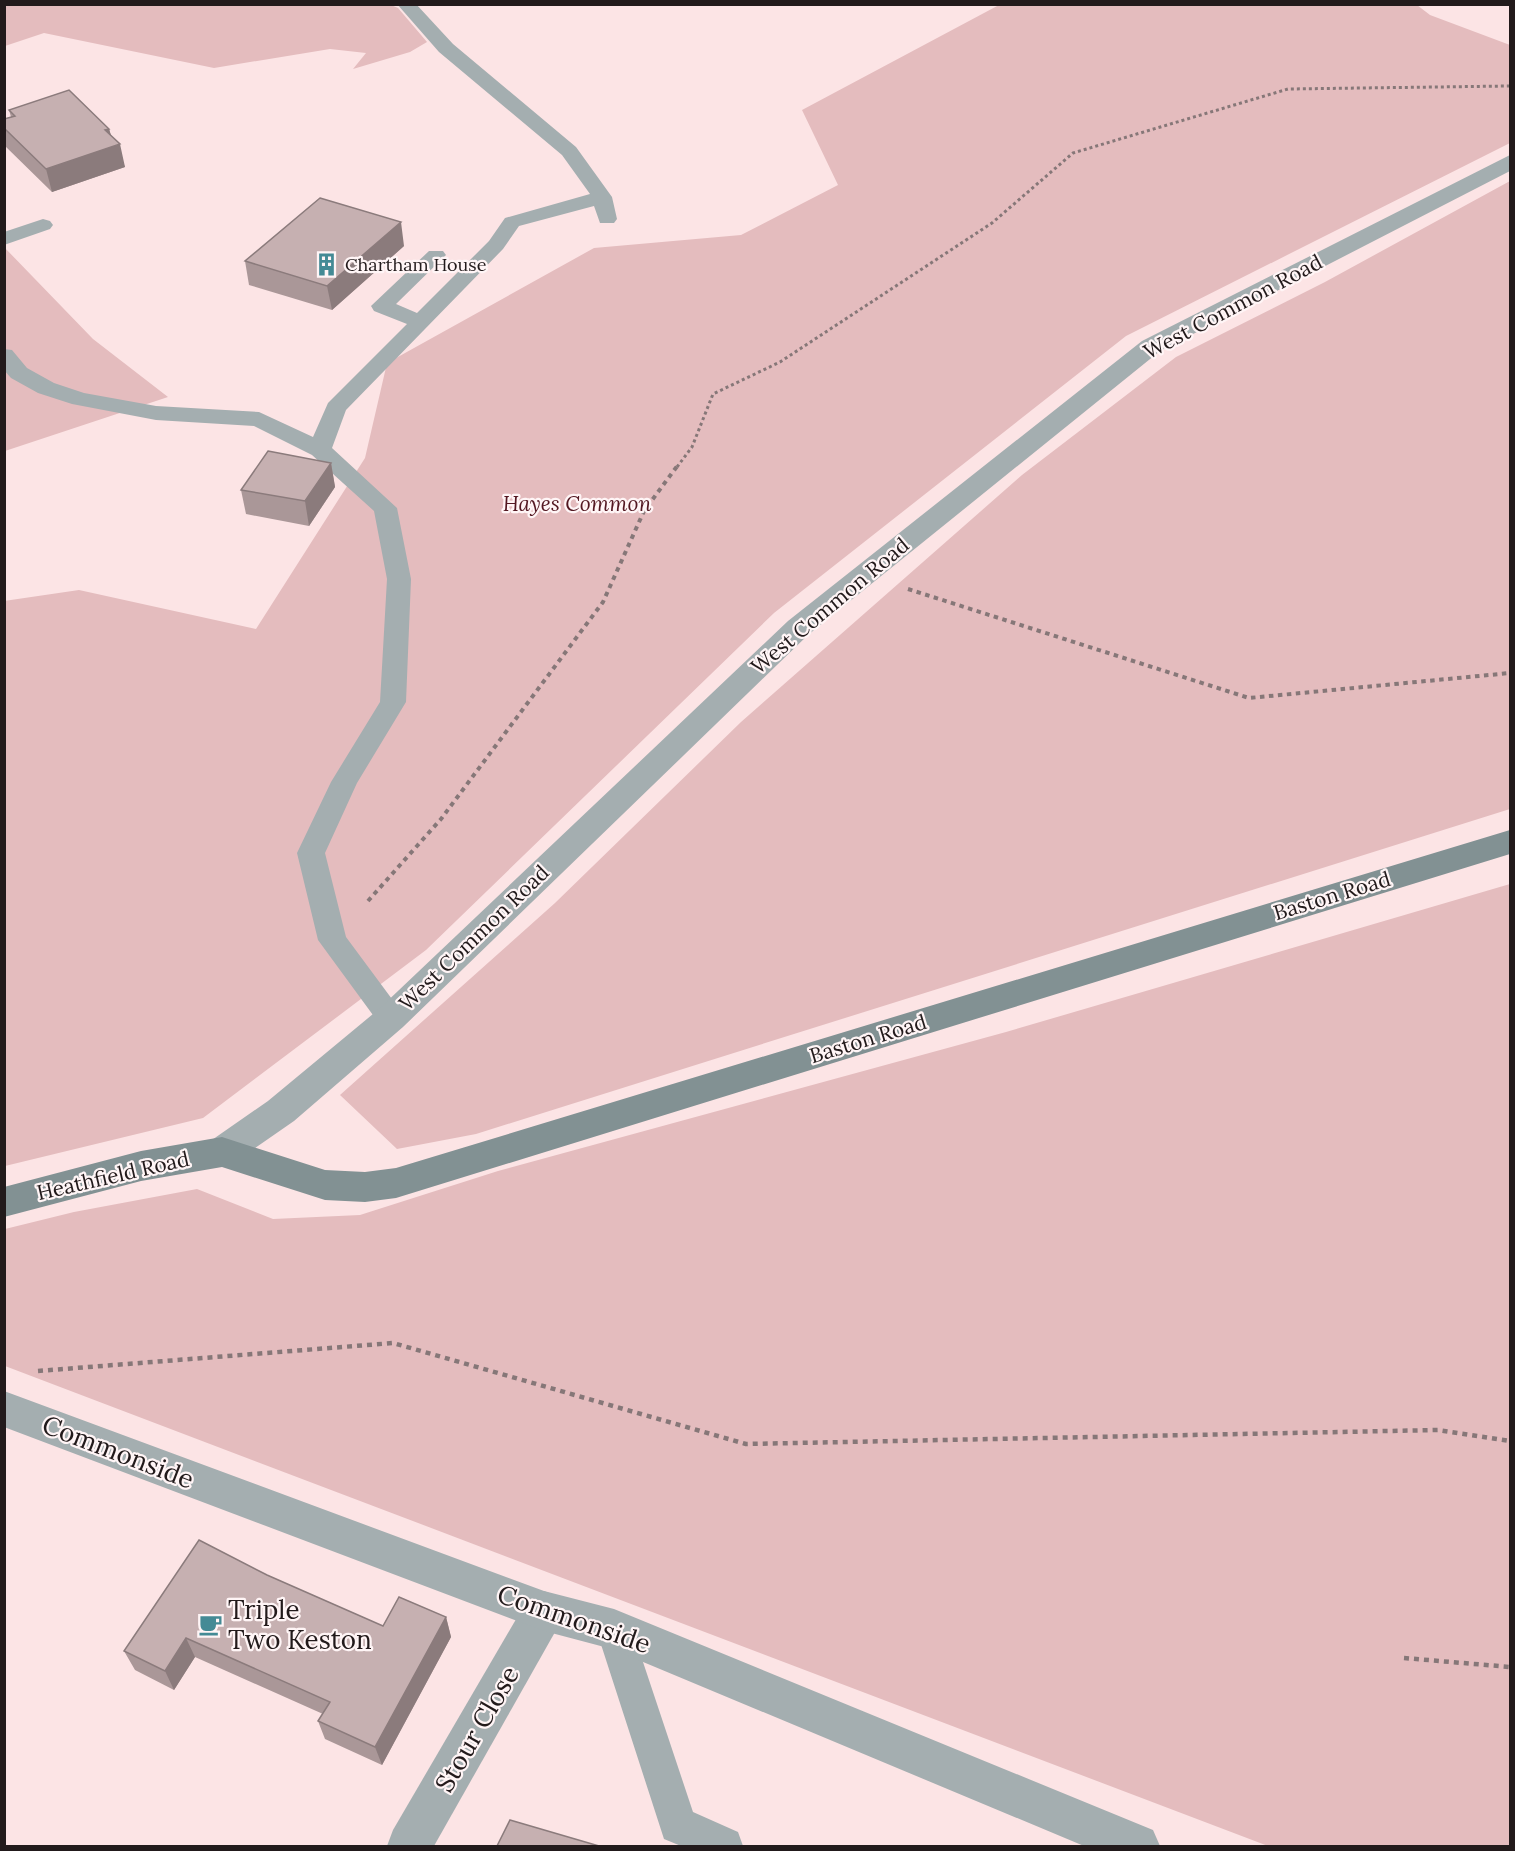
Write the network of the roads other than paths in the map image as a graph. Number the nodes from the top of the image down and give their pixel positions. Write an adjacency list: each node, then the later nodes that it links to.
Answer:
1 (406, 4): 3 (lane)
2 (1510, 162): 12 (street, West Common Road)
3 (602, 197): 4 (lane); 8 (lane)
4 (607, 219)
5 (43, 225): 6 (lane)
6 (4, 239)
7 (436, 255): 8 (lane)
8 (419, 321): 10 (lane)
9 (4, 355): 10 (lane)
10 (320, 450): 12 (lane)
11 (1510, 842): 13 (main road, Baston Road)
12 (391, 1018): 13 (street, West Common Road)
13 (222, 1152): 14 (main road, Heathfield Road)
14 (4, 1202)
15 (4, 1409): 16 (street, Commonside)
16 (544, 1611): 17 (street, Commonside); 18 (street, Stour Close)
17 (614, 1629): 19 (lane); 20 (street, Commonside)
18 (409, 1846)
19 (724, 1846)
20 (1137, 1846)

